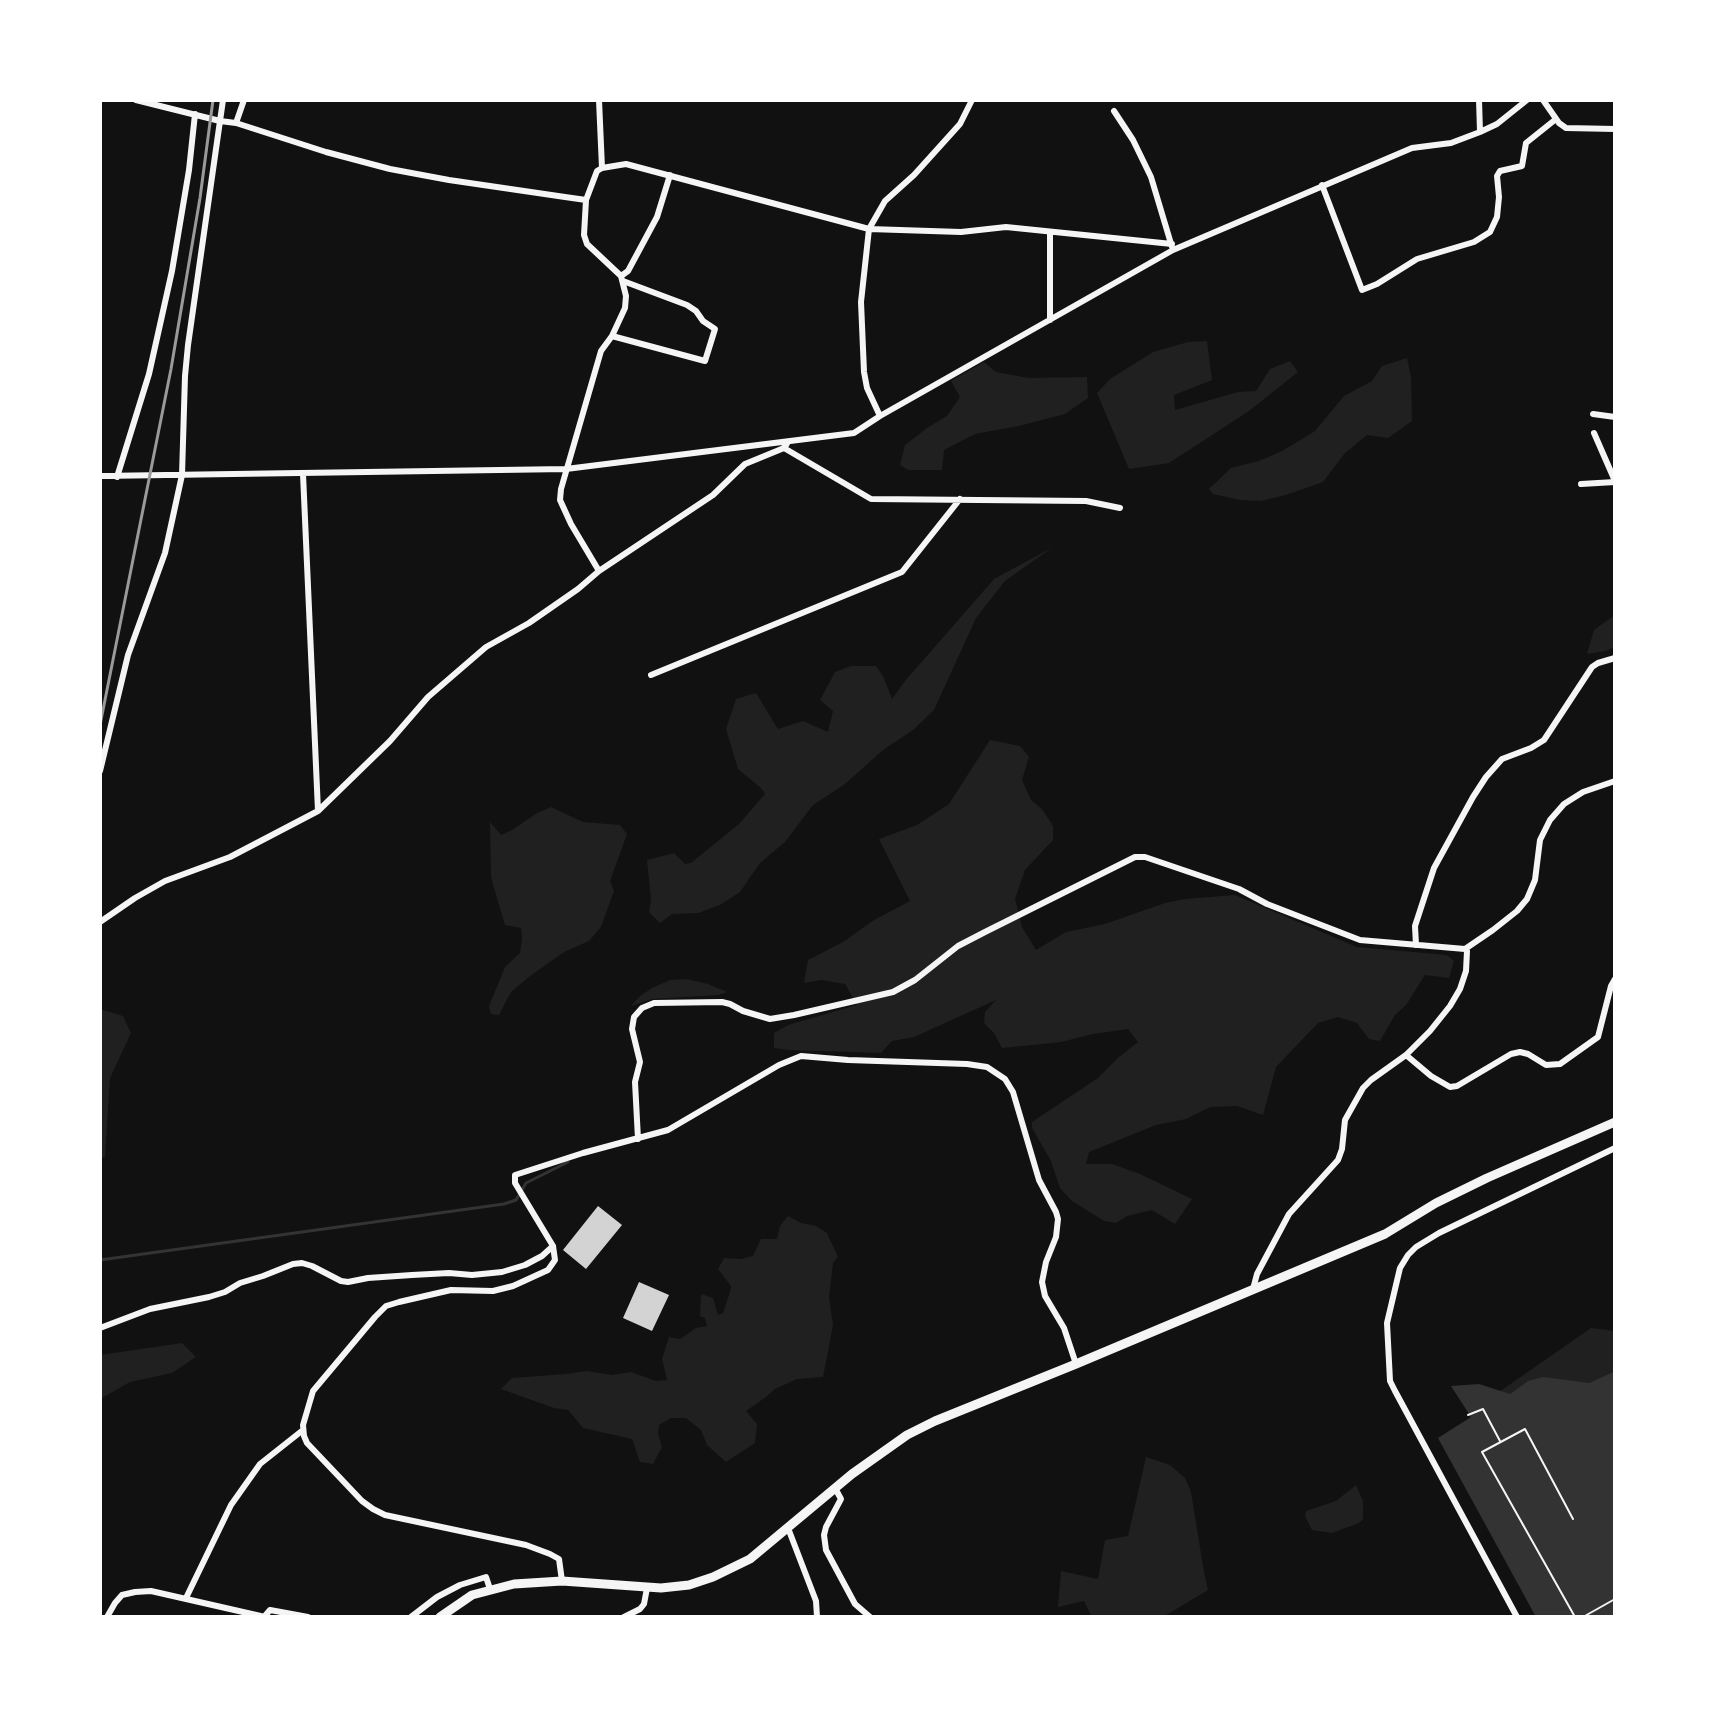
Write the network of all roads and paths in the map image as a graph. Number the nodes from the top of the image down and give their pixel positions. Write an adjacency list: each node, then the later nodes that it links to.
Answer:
1 (136, 100): 10 (street)
2 (223, 100): 12 (street)
3 (244, 100): 13 (street)
4 (599, 100): 16 (street)
5 (972, 100): 20 (street)
6 (1479, 100): 15 (street)
7 (1527, 100): 15 (street)
8 (1543, 100): 11 (street)
9 (1114, 111): 22 (street)
10 (195, 114): 12 (street); 35 (street)
11 (1556, 119): 14 (street); 18 (street)
12 (220, 121): 13 (street); 32 (street)
13 (236, 123): 19 (street)
14 (1615, 129)
15 (1480, 132): 18 (street)
16 (602, 168): 17 (street); 19 (street)
17 (670, 175): 20 (street); 23 (street)
18 (1322, 185): 22 (street)
19 (586, 200): 23 (street)
20 (869, 229): 21 (street); 27 (street)
21 (1050, 232): 22 (street); 24 (street)
22 (1172, 247): 24 (street)
23 (622, 279): 25 (street); 25 (street)
24 (1050, 320): 27 (street)
25 (612, 336): 31 (street)
26 (1593, 414): 28 (street)
27 (880, 416): 30 (street)
28 (1615, 417)
29 (1594, 433): 36 (street)
30 (787, 445): 31 (street); 38 (street); 40 (street)
31 (566, 469): 33 (street); 40 (street)
32 (179, 474): 33 (street); 35 (street); 43 (street)
33 (303, 474): 45 (street)
34 (100, 476): 35 (street)
35 (117, 477)
36 (1615, 482): 37 (street)
37 (1581, 484)
38 (960, 499): 39 (street); 42 (street)
39 (1120, 508)
40 (599, 571): 45 (street)
41 (1615, 658): 47 (street)
42 (651, 675)
43 (100, 771)
44 (1615, 781): 48 (street)
45 (318, 811): 46 (street)
46 (100, 922)
47 (1416, 945): 48 (street); 52 (street)
48 (1465, 949): 50 (street)
49 (1615, 979): 50 (street)
50 (1406, 1055): 55 (street)
51 (1615, 1122): 55 (main road)
52 (638, 1139): 54 (street); 57 (street)
53 (1615, 1148): 78 (street)
54 (553, 1246): 56 (street); 59 (street)
55 (1253, 1289): 57 (main road)
56 (100, 1328)
57 (1076, 1364): 61 (main road)
58 (1468, 1415): 60 (path)
59 (303, 1430): 64 (street); 67 (street)
60 (1501, 1442): 62 (path); 79 (path)
61 (835, 1488): 63 (main road); 77 (street)
62 (1573, 1519)
63 (788, 1528): 65 (main road); 76 (street)
64 (562, 1581): 65 (main road); 66 (main road)
65 (647, 1588): 75 (street)
66 (490, 1589): 73 (street); 74 (main road)
67 (186, 1598): 69 (street); 70 (street)
68 (1615, 1599): 80 (path)
69 (234, 1614): 71 (street)
70 (107, 1617)
71 (265, 1617): 72 (street)
72 (308, 1617)
73 (411, 1617)
74 (440, 1617)
75 (624, 1617)
76 (817, 1617)
77 (870, 1617)
78 (1517, 1617)
79 (1575, 1617)
80 (1583, 1617)

